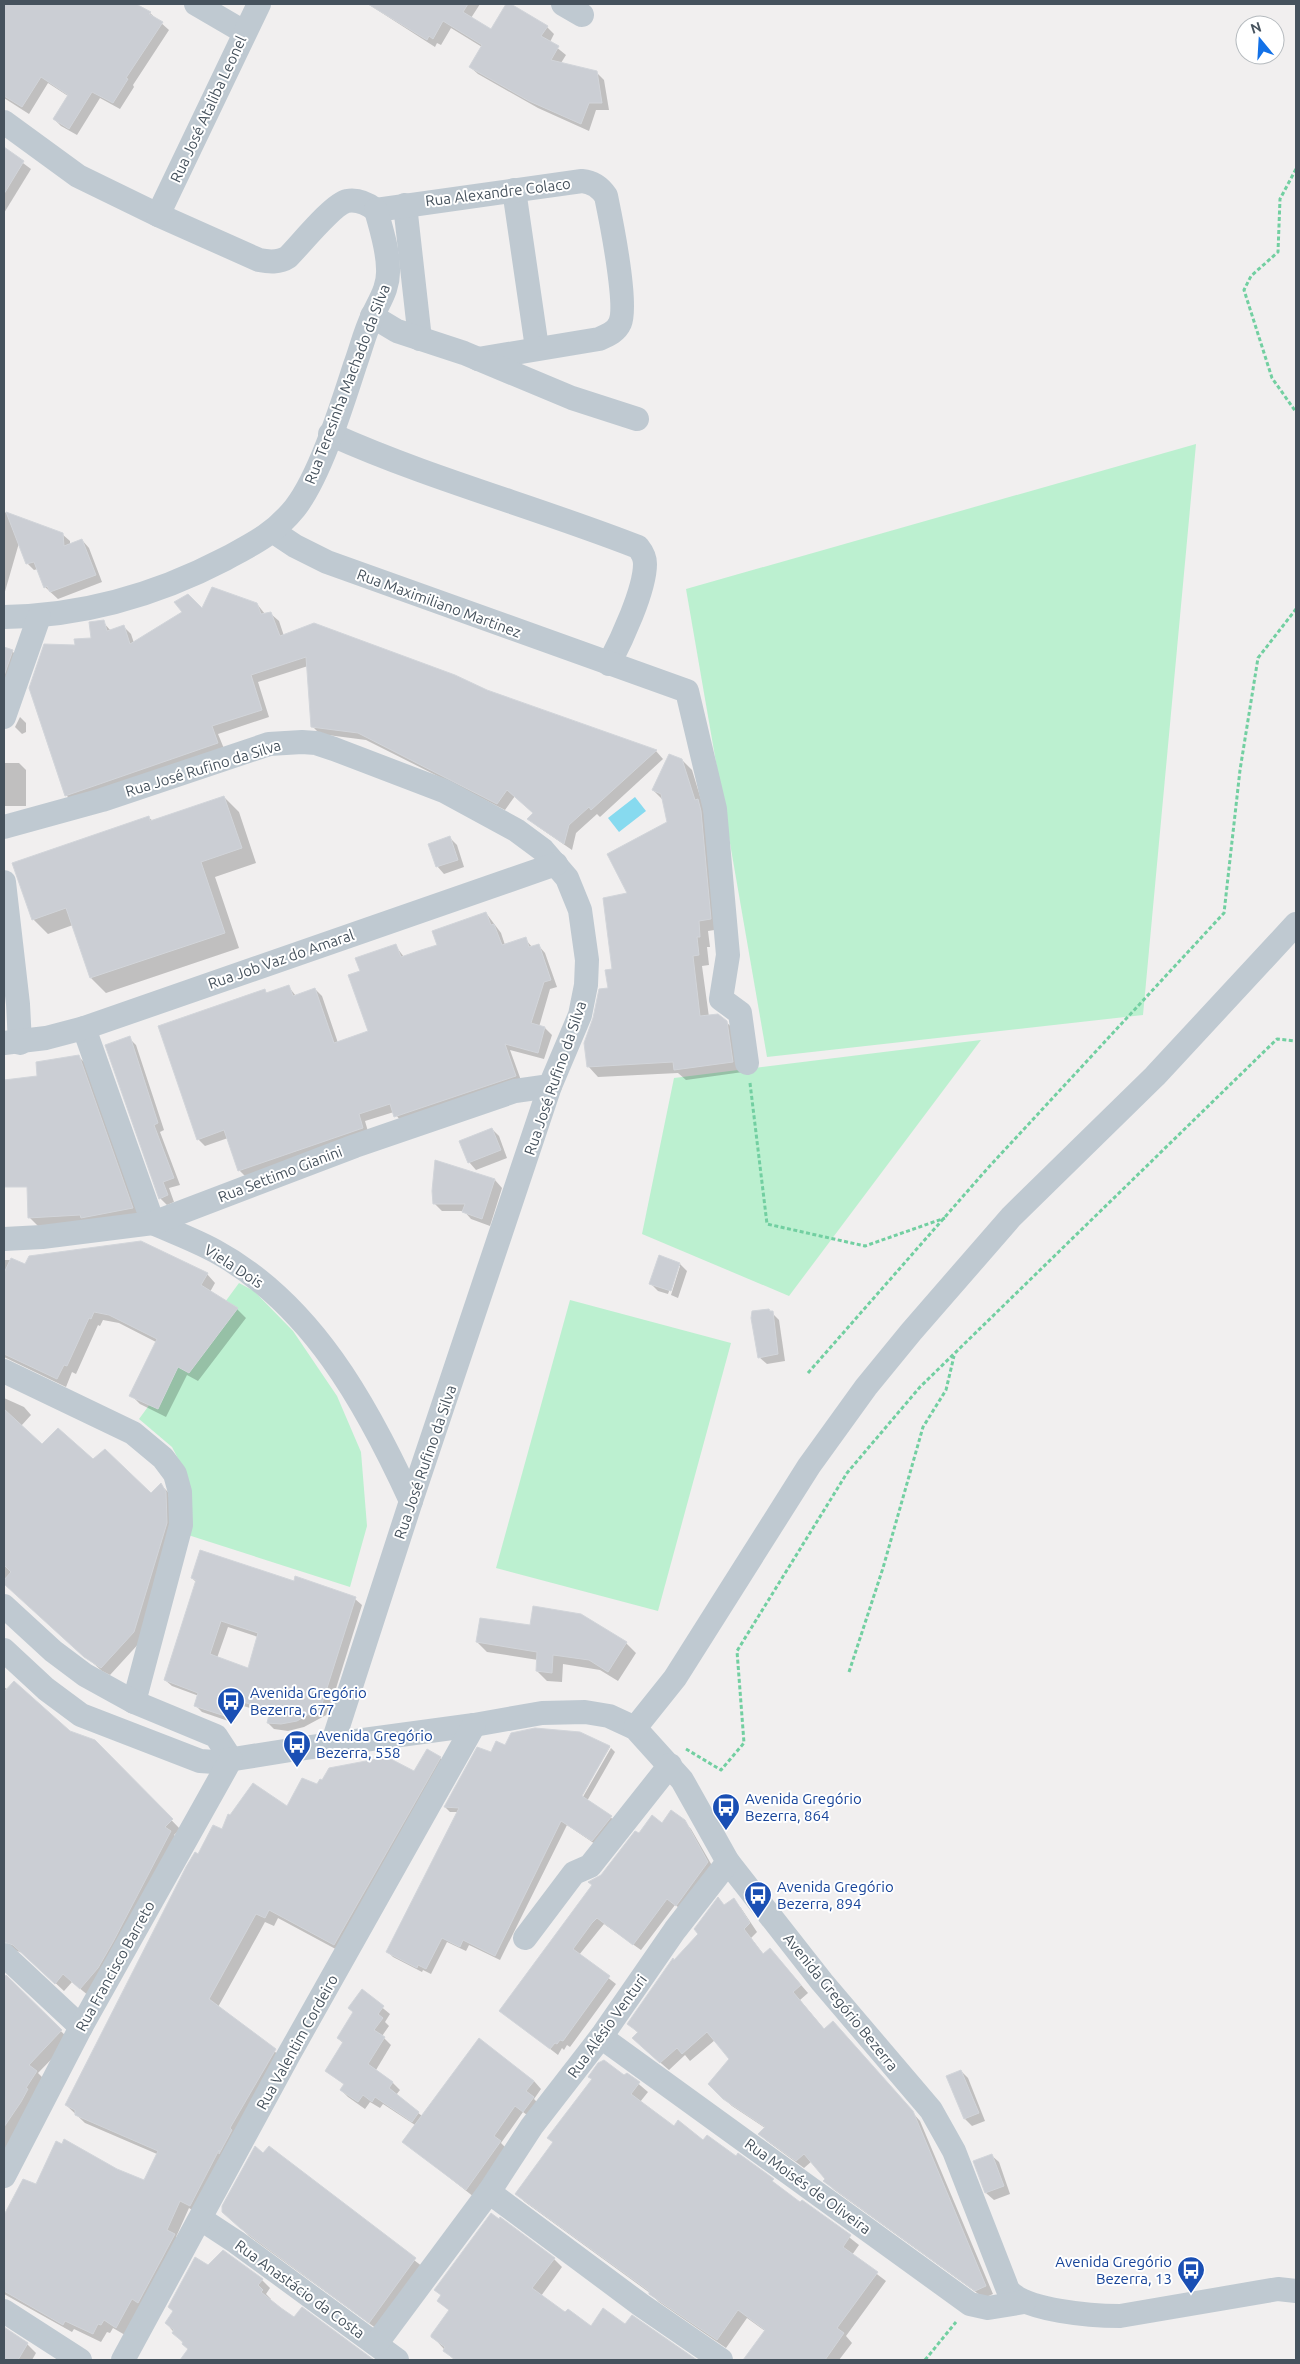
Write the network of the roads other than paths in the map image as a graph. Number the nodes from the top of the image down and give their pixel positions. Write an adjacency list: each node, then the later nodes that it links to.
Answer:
1 (196, 4): 3 (street)
2 (259, 4): 3 (street, Rua José Ataliba Leonel)
3 (244, 32): 8 (street, Rua José Ataliba Leonel)
4 (4, 122): 8 (street)
5 (514, 190): 6 (street, Rua Alexandre Colaco); 11 (street); 11 (street, Rua Alexandre Colaco)
6 (404, 205): 7 (street, Rua Alexandre Colaco); 10 (street)
7 (376, 210): 8 (street); 9 (street, Rua Teresinha Machado da Silva)
8 (158, 216)
9 (372, 316): 10 (street); 14 (street, Rua Teresinha Machado da Silva)
10 (420, 339): 12 (street)
11 (537, 348): 12 (street, Rua Alexandre Colaco)
12 (478, 359): 13 (street)
13 (638, 419)
14 (330, 434): 15 (street, Rua Teresinha Machado da Silva); 18 (street)
15 (274, 532): 17 (street, Rua Teresinha Machado da Silva); 18 (street, Rua Maximiliano Martinez)
16 (4, 617): 17 (street, Rua Teresinha Machado da Silva)
17 (40, 617): 19 (street)
18 (609, 664): 26 (street)
19 (4, 717)
20 (4, 827): 21 (street, Rua José Rufino da Silva)
21 (556, 864): 24 (street, Rua Job Vaz do Amaral); 27 (street, Rua José Rufino da Silva)
22 (4, 882): 25 (street)
23 (1296, 924): 36 (street)
24 (84, 1028): 25 (street, Rua Job Vaz do Amaral); 28 (street)
25 (12, 1043)
26 (747, 1063)
27 (550, 1086): 28 (street, Rua Settimo Gianini); 31 (street, Rua José Rufino da Silva)
28 (152, 1222): 29 (street, Rua Settimo Gianini); 31 (street, Viela Dois)
29 (4, 1239)
30 (4, 1371): 34 (street)
31 (411, 1501): 37 (street, Rua José Rufino da Silva)
32 (4, 1606): 34 (street)
33 (4, 1650): 39 (street, Avenida Gregório Bezerra)
34 (134, 1702): 39 (street)
35 (474, 1725): 36 (street, Avenida Gregório Bezerra); 37 (street, Avenida Gregório Bezerra); 47 (street, Rua Valentim Cordeiro)
36 (635, 1728): 38 (street, Avenida Gregório Bezerra)
37 (332, 1745): 39 (street, Avenida Gregório Bezerra)
38 (676, 1755): 40 (street, Avenida Gregório Bezerra); 41 (street)
39 (231, 1759): 43 (street, Rua Francisco Barreto)
40 (728, 1862): 44 (street, Rua Alésio Venturi); 49 (street, Avenida Gregório Bezerra)
41 (525, 1938)
42 (4, 1955): 43 (street)
43 (81, 2027): 45 (street, Rua Francisco Barreto)
44 (601, 2037): 46 (street, Rua Alésio Venturi); 49 (street, Rua Moisés de Oliveira)
45 (4, 2176)
46 (489, 2192): 51 (street, Rua Alésio Venturi); 55 (street)
47 (201, 2219): 51 (street, Rua Anastácio da Costa); 53 (street, Rua Valentim Cordeiro)
48 (1296, 2291): 49 (street)
49 (1024, 2302)
50 (4, 2311): 52 (street)
51 (376, 2344): 54 (street, Rua Anastácio da Costa)
52 (80, 2360)
53 (123, 2360)
54 (397, 2360)
55 (721, 2360)

